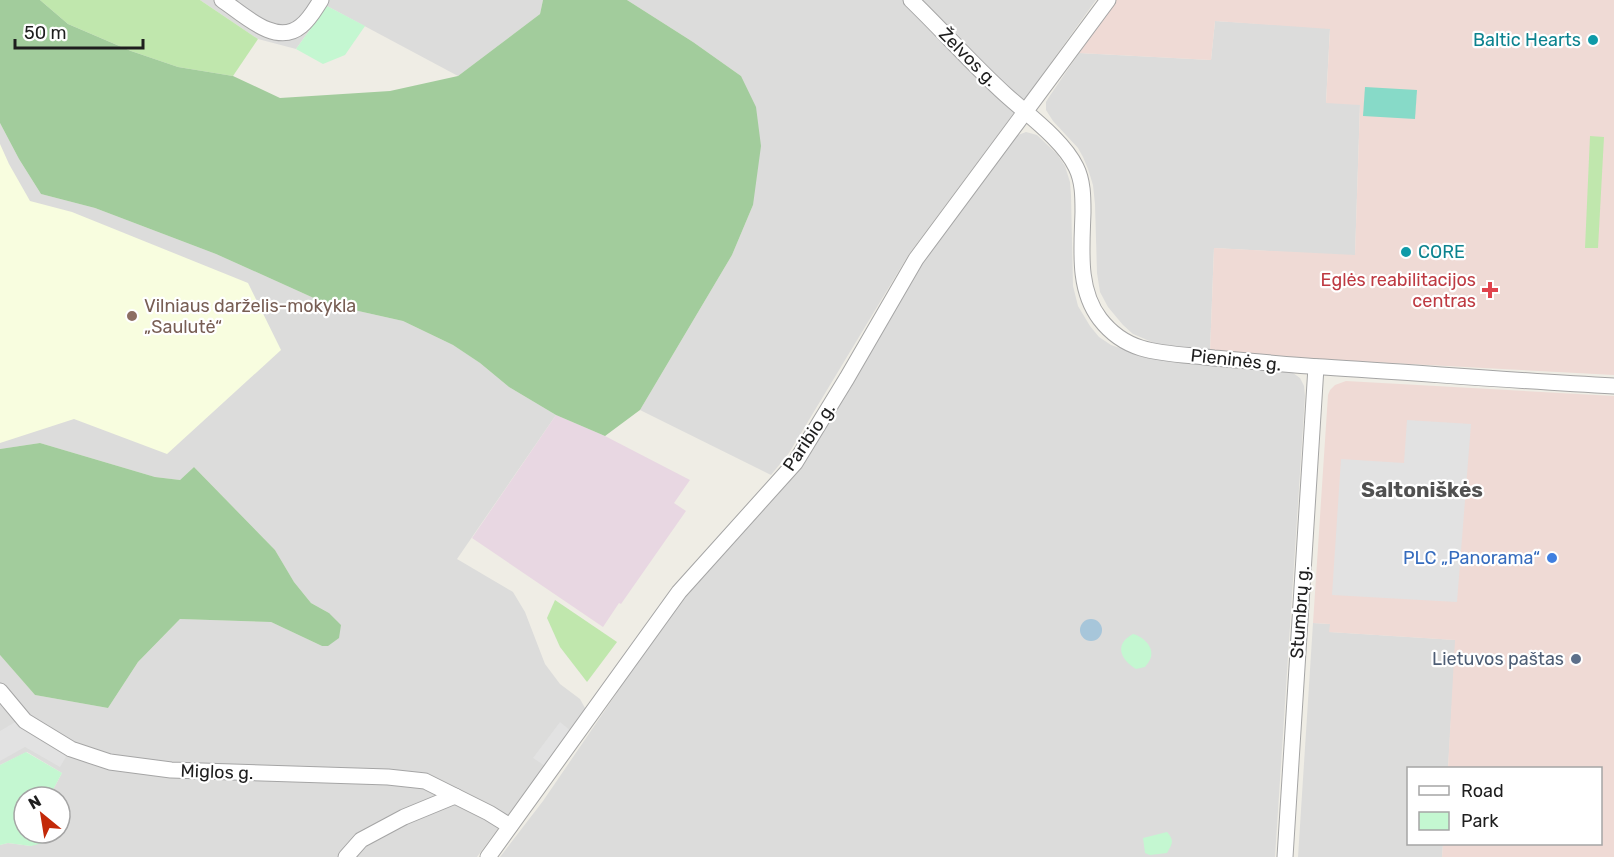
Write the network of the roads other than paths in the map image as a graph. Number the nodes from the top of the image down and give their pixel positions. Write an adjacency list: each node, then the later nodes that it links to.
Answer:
1 (222, 0): 2 (street)
2 (321, 0)
3 (911, 0): 5 (street, Želvos g.)
4 (1108, 0): 5 (street, Paribio g.)
5 (1026, 112): 6 (street, Pieninės g.); 10 (street, Paribio g.)
6 (1316, 367): 7 (street, Pieninės g.); 13 (street, Stumbrų g.)
7 (1614, 386)
8 (0, 691): 9 (street, Miglos g.)
9 (455, 796): 10 (street, Miglos g.); 11 (street)
10 (510, 826): 12 (street, Paribio g.)
11 (346, 857)
12 (488, 857)
13 (1285, 857)

